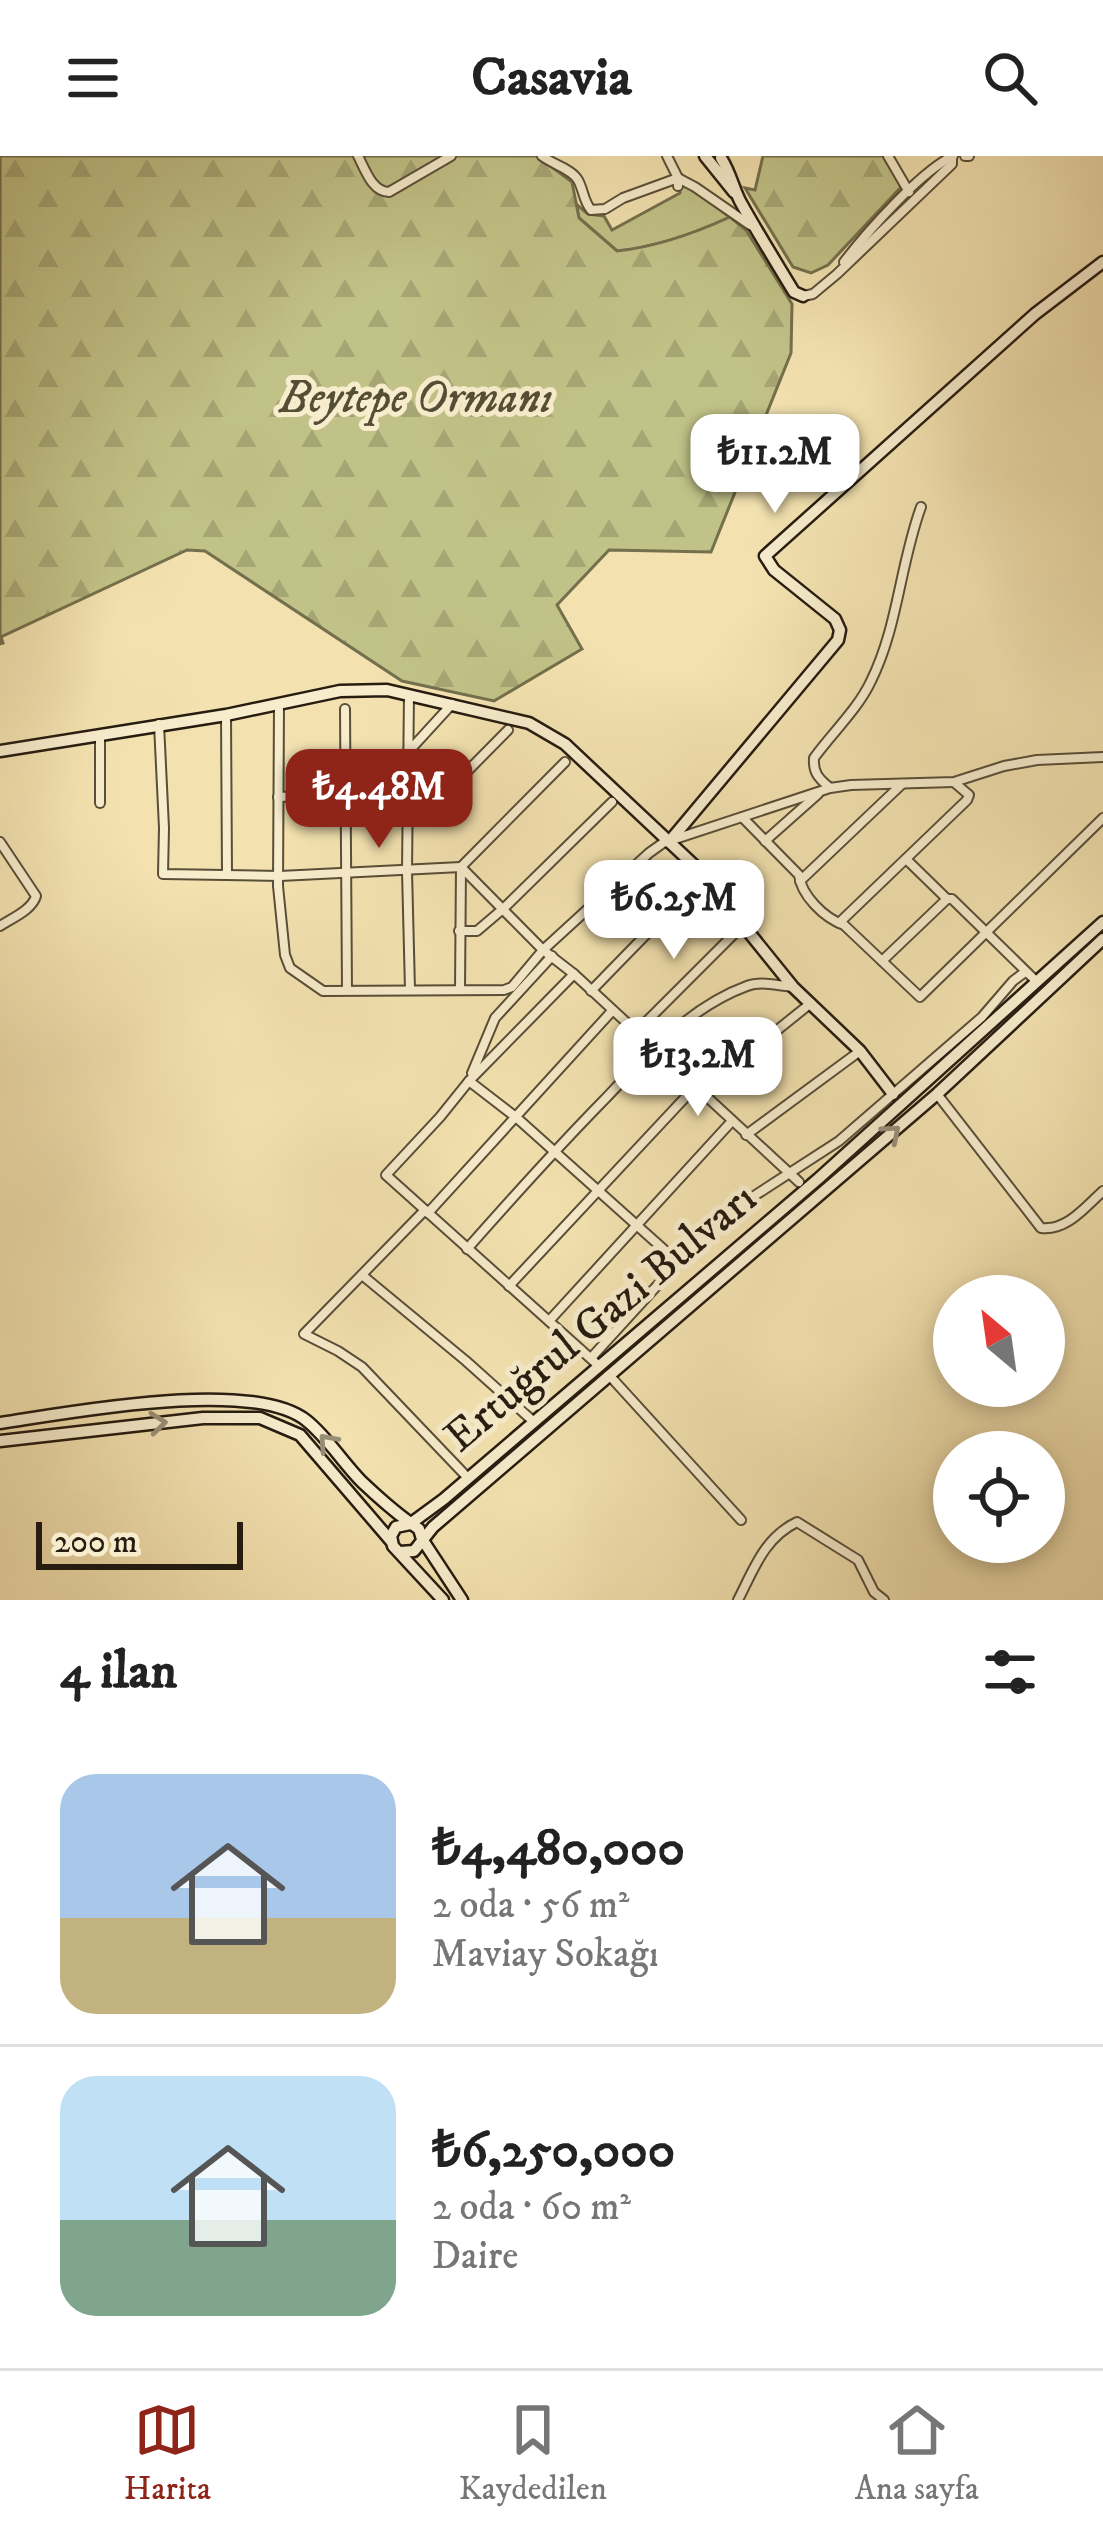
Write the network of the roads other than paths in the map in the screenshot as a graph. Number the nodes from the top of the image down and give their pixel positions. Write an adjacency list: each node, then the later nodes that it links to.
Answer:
1 (358, 156): 2 (street)
2 (451, 156)
3 (542, 156): 8 (street)
4 (667, 156): 8 (street)
5 (888, 156): 9 (street)
6 (717, 157): 10 (main road)
7 (953, 157): 9 (street); 12 (street)
8 (678, 182): 10 (street)
9 (909, 192): 12 (street)
10 (755, 228): 13 (main road)
11 (1103, 262): 41 (main road)
12 (837, 274): 13 (street)
13 (802, 296)
14 (921, 507): 31 (street)
15 (409, 695): 16 (main road); 17 (main road); 24 (street)
16 (278, 704): 19 (main road); 33 (street)
17 (452, 704): 24 (street); 41 (main road)
18 (345, 709): 27 (street)
19 (226, 715): 20 (main road); 45 (street)
20 (159, 724): 22 (main road); 45 (street)
21 (508, 730): 36 (street)
22 (100, 734): 23 (main road); 35 (street)
23 (0, 751)
24 (409, 752): 28 (street)
25 (1103, 757): 29 (street)
26 (565, 762): 43 (street)
27 (345, 776): 28 (street); 32 (street)
28 (408, 777): 36 (street)
29 (954, 782): 30 (street); 42 (street)
30 (902, 784): 31 (street); 49 (street)
31 (826, 789): 37 (street); 39 (street)
32 (345, 794): 33 (street); 46 (street)
33 (278, 797): 47 (street)
34 (612, 802): 51 (street)
35 (100, 803)
36 (408, 806): 44 (street)
37 (743, 818): 39 (street); 41 (street)
38 (1103, 818): 57 (street)
39 (765, 841): 49 (street)
40 (0, 842): 55 (street)
41 (669, 842): 48 (main road); 59 (street)
42 (906, 859): 50 (street); 54 (street)
43 (460, 867): 44 (street); 51 (street); 56 (street)
44 (407, 872): 46 (street); 67 (street)
45 (226, 874): 47 (street)
46 (345, 874): 47 (street); 66 (street)
47 (280, 876): 66 (street)
48 (704, 876): 53 (main road); 68 (street)
49 (800, 881): 54 (street)
50 (947, 899): 57 (street); 60 (street)
51 (504, 908): 56 (street); 59 (street)
52 (1103, 922): 63 (main road, Ertuğrul Gazi Bulvarı)
53 (745, 924): 64 (main road); 71 (street)
54 (838, 924): 60 (street)
55 (0, 926)
56 (459, 931): 65 (street)
57 (984, 933): 60 (street); 61 (street)
58 (1103, 939): 77 (main road, Ertuğrul Gazi Bulvarı)
59 (548, 953): 62 (street); 65 (street); 74 (street)
60 (882, 961)
61 (1025, 972): 63 (street); 76 (street)
62 (574, 974): 68 (street); 74 (street)
63 (1037, 982): 83 (main road, Ertuğrul Gazi Bulvarı)
64 (794, 987): 69 (main road); 72 (street)
65 (460, 989): 67 (street)
66 (347, 990): 67 (street)
67 (410, 990)
68 (591, 991): 70 (street)
69 (812, 1003): 73 (main road); 75 (street)
70 (612, 1011): 71 (street); 78 (street)
71 (635, 1033): 72 (street)
72 (653, 1049): 75 (street); 81 (street)
73 (860, 1051): 76 (main road); 80 (street)
74 (469, 1081): 78 (street); 88 (street)
75 (698, 1090): 79 (street); 86 (street)
76 (893, 1094): 82 (street)
77 (937, 1094): 85 (street); 95 (main road, Ertuğrul Gazi Bulvarı, one-way to 77)
78 (517, 1118): 81 (street); 88 (street)
79 (732, 1121): 80 (street); 89 (street)
80 (746, 1135): 82 (street)
81 (554, 1151): 86 (street); 90 (street)
82 (790, 1172): 84 (street); 91 (street)
83 (818, 1180): 84 (street); 87 (main road, Ertuğrul Gazi Bulvarı)
84 (799, 1183): 87 (street)
85 (1103, 1190)
86 (598, 1192): 89 (street); 93 (street)
87 (796, 1199): 95 (main road, Ertuğrul Gazi Bulvarı)
88 (427, 1212): 90 (street); 92 (street)
89 (636, 1226): 91 (street); 94 (street)
90 (467, 1249): 93 (street)
91 (687, 1252): 95 (street)
92 (362, 1275): 98 (street); 103 (street)
93 (509, 1286): 94 (street)
94 (549, 1321): 95 (street)
95 (600, 1366): 98 (main road, Ertuğrul Gazi Bulvarı); 104 (street); 106 (main road, Ertuğrul Gazi Bulvarı)
96 (107, 1407): 97 (main road); 100 (main road); 105 (main road, one-way to 96)
97 (91, 1409): 99 (main road); 101 (main road)
98 (534, 1422): 103 (main road, Ertuğrul Gazi Bulvarı)
99 (0, 1423)
100 (110, 1429): 101 (main road); 107 (main road, one-way to 107)
101 (92, 1431): 102 (main road)
102 (0, 1441)
103 (468, 1478): 105 (main road, Ertuğrul Gazi Bulvarı)
104 (741, 1520)
105 (410, 1524): 106 (main road); 107 (main road)
106 (422, 1539): 108 (main road); 110 (main road)
107 (391, 1541): 108 (main road)
108 (400, 1552): 109 (main road)
109 (443, 1600)
110 (462, 1600)
111 (738, 1600): 112 (street)
112 (884, 1600)

